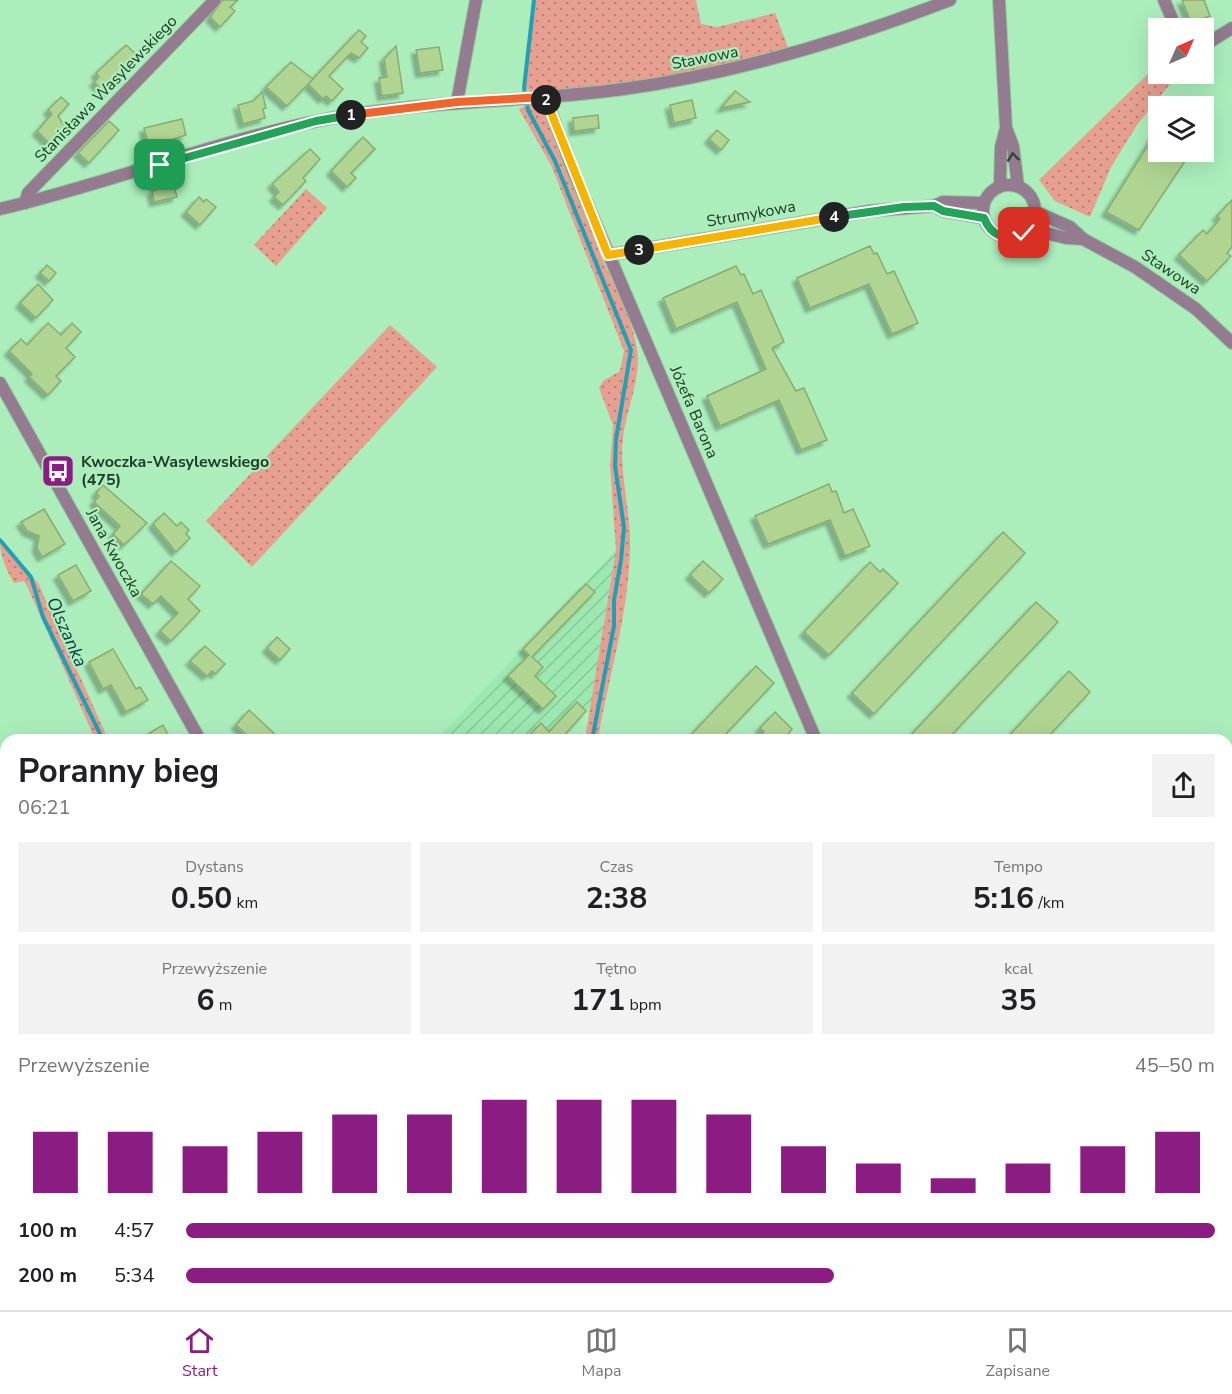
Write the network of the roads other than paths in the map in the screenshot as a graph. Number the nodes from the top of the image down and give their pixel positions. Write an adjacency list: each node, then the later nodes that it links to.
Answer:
1 (215, 0): 14 (street, Stanisława Wasylewskiego)
2 (476, 0): 10 (street)
3 (950, 0): 9 (street, Stawowa)
4 (999, 0): 11 (street)
5 (1164, 0): 6 (street)
6 (1172, 18)
7 (1232, 28): 8 (street)
8 (1214, 39)
9 (545, 97): 10 (street, Stawowa); 22 (street, Józefa Barona)
10 (457, 102): 14 (street)
11 (1006, 128): 12 (street); 13 (street, one-way to 11)
12 (1000, 186): 13 (street); 15 (street)
13 (1018, 186): 18 (street)
14 (25, 203): 17 (street)
15 (984, 203): 16 (street, Strumykowa); 19 (street)
16 (934, 206): 19 (street, Strumykowa); 22 (street, Strumykowa)
17 (0, 209)
18 (1036, 212): 20 (street); 21 (street, Stawowa)
19 (984, 218): 20 (street)
20 (1029, 229): 21 (street, Stawowa)
21 (1083, 239): 23 (street, Stawowa)
22 (608, 255): 26 (street, Józefa Barona)
23 (1232, 343)
24 (0, 383): 25 (street, Jana Kwoczka)
25 (197, 734)
26 (813, 734)

